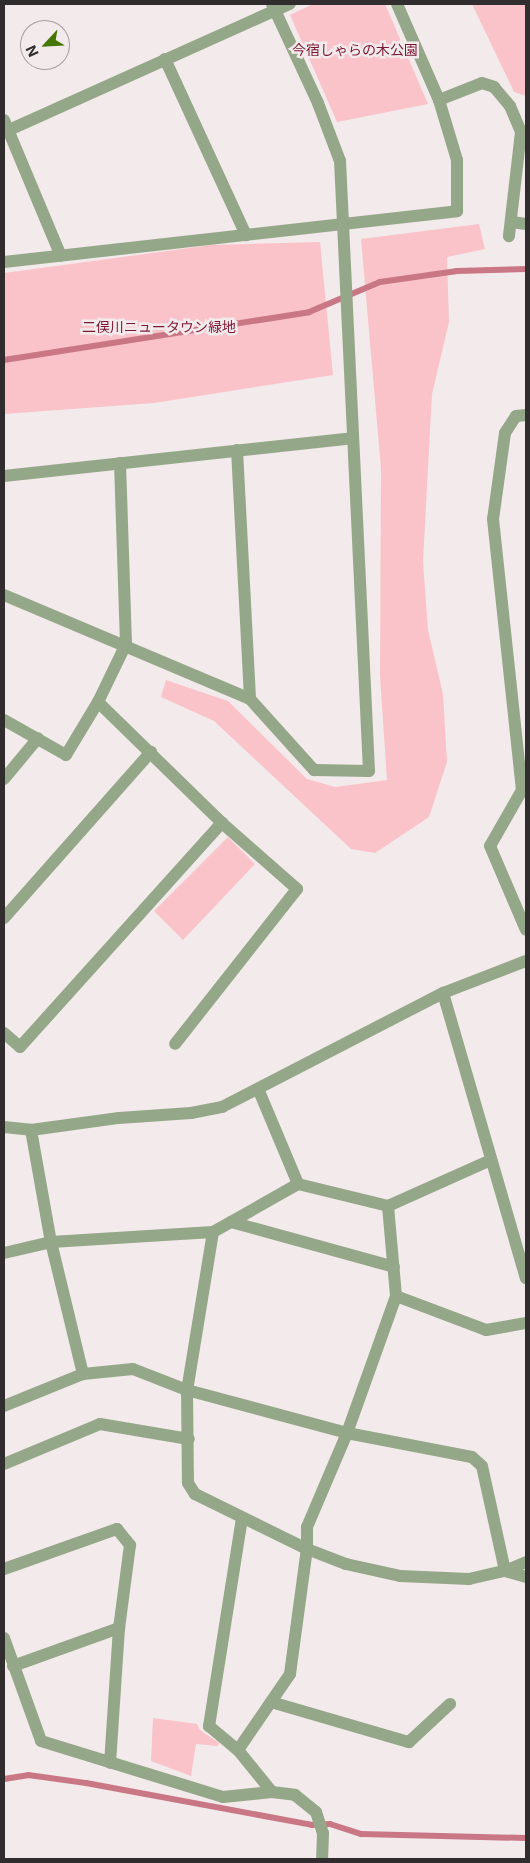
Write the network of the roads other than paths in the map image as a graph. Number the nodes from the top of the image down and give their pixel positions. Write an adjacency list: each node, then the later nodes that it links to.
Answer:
1 (290, 4): 3 (street)
2 (397, 4): 5 (street)
3 (274, 7): 4 (street); 9 (street)
4 (164, 59): 6 (street); 11 (street)
5 (439, 100): 7 (street); 9 (street)
6 (6, 125): 13 (street)
7 (522, 162): 8 (street)
8 (512, 222): 10 (street); 12 (street)
9 (344, 224): 11 (street); 16 (street)
10 (526, 224)
11 (246, 235): 13 (street)
12 (509, 236)
13 (61, 256): 14 (street)
14 (4, 262)
15 (526, 415): 25 (street)
16 (352, 438): 17 (street); 22 (street)
17 (237, 450): 18 (street); 22 (street)
18 (120, 463): 19 (street); 21 (street)
19 (4, 476)
20 (4, 595): 21 (street)
21 (126, 644): 22 (street); 23 (street)
22 (250, 699)
23 (98, 702): 26 (street); 27 (street)
24 (4, 720): 26 (street)
25 (521, 725): 31 (street)
26 (38, 738): 28 (street)
27 (151, 752): 29 (street); 30 (street)
28 (4, 779)
29 (222, 823): 34 (street); 35 (street)
30 (4, 918)
31 (526, 930)
32 (526, 961): 33 (street)
33 (443, 993): 36 (street); 39 (street)
34 (4, 1033)
35 (175, 1044)
36 (259, 1091): 38 (street); 40 (street)
37 (4, 1127): 38 (street)
38 (31, 1130): 44 (street)
39 (491, 1160): 41 (street); 47 (street)
40 (298, 1184): 41 (street); 42 (street)
41 (388, 1206): 46 (street)
42 (231, 1222): 43 (street); 46 (street)
43 (213, 1232): 44 (street); 51 (street)
44 (51, 1242): 45 (street); 50 (street)
45 (4, 1252)
46 (394, 1267): 48 (street)
47 (526, 1278)
48 (396, 1296): 49 (street); 53 (street)
49 (526, 1324)
50 (83, 1374): 51 (street); 52 (street)
51 (187, 1390): 53 (street); 54 (street)
52 (4, 1406)
53 (347, 1433): 57 (street); 60 (street)
54 (189, 1439): 55 (street); 56 (street)
55 (4, 1464)
56 (242, 1518): 57 (street); 67 (street)
57 (307, 1549): 60 (street); 65 (street)
58 (526, 1562): 60 (street)
59 (4, 1569): 62 (street)
60 (505, 1572): 61 (street)
61 (526, 1577)
62 (119, 1628): 64 (street); 68 (street)
63 (4, 1638): 64 (street)
64 (14, 1666): 68 (street)
65 (271, 1702): 66 (street); 67 (street)
66 (450, 1704)
67 (238, 1750): 69 (street)
68 (110, 1763): 69 (street)
69 (272, 1792): 70 (street)
70 (322, 1859)

